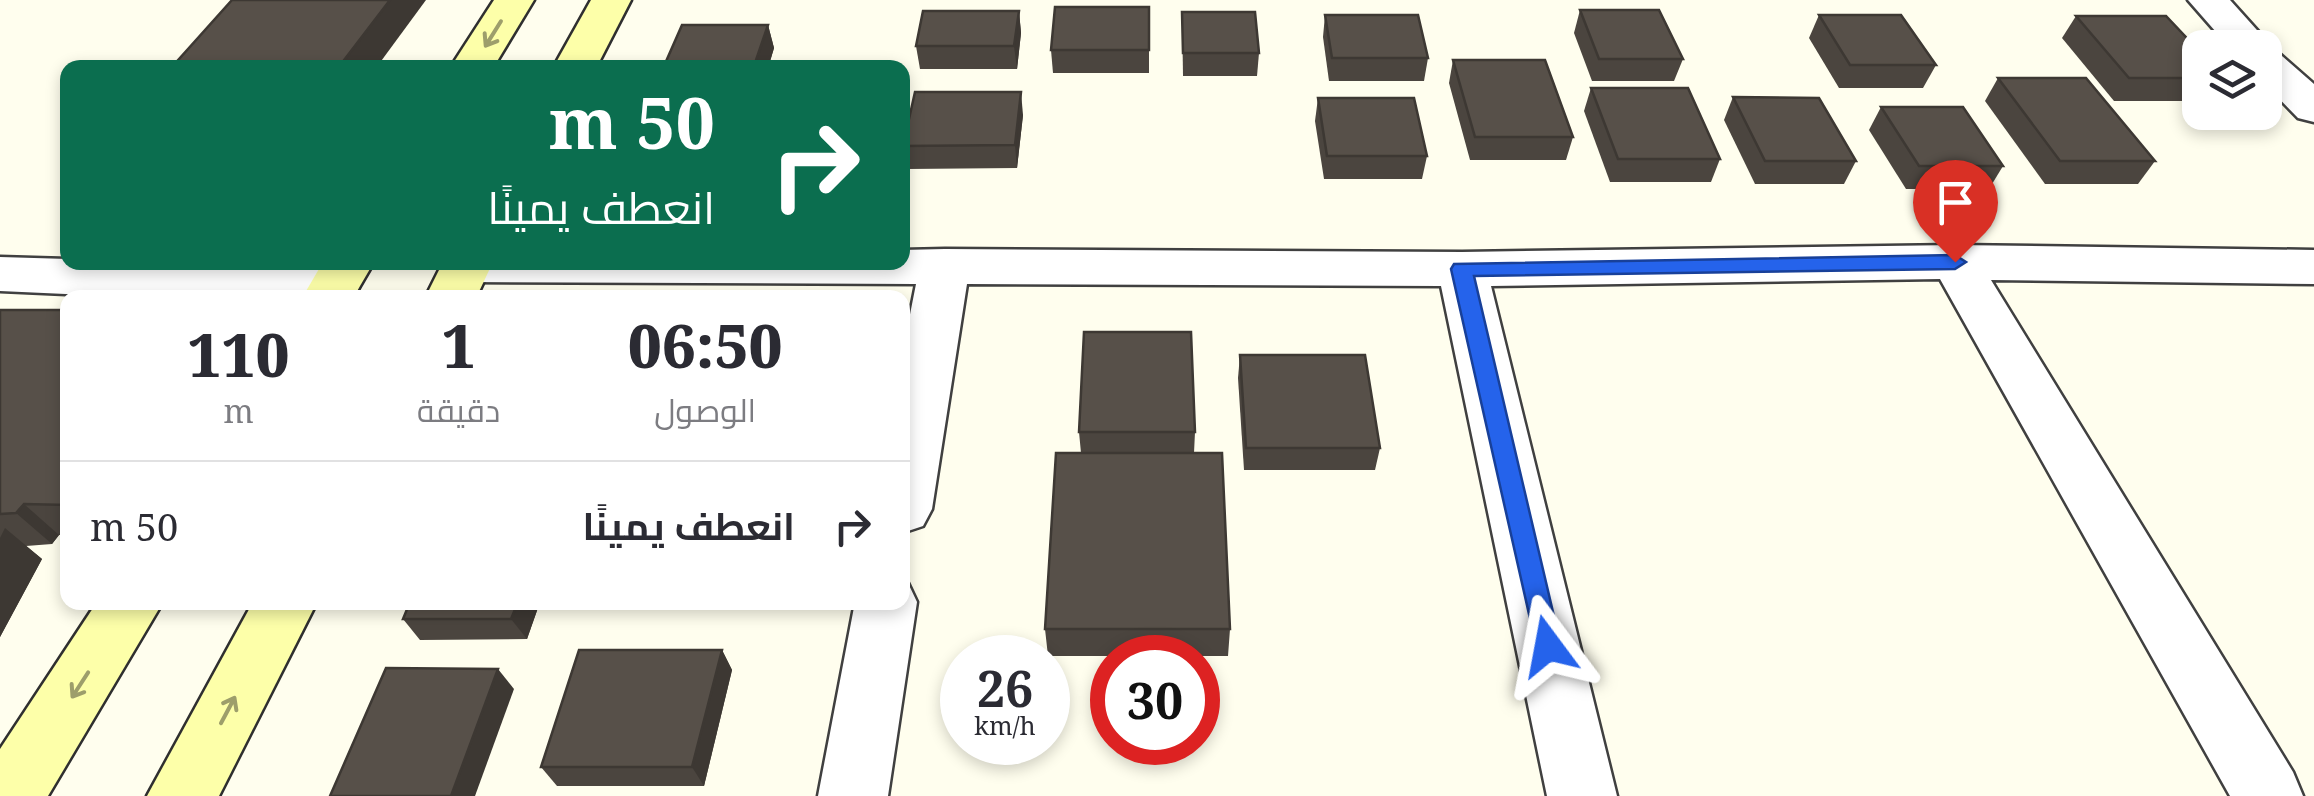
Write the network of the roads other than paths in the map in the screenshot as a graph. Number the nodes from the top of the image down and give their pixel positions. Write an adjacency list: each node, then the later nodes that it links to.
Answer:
1 (514, 0): 5 (street, one-way to 5)
2 (610, 0): 6 (street)
3 (2208, 0): 4 (street)
4 (2237, 30)
5 (477, 60)
6 (578, 60)
7 (2282, 76): 8 (street)
8 (2314, 109)
9 (1955, 262): 12 (street); 13 (street); 26 (street)
10 (944, 266): 11 (street); 13 (street); 18 (street)
11 (910, 267)
12 (2314, 267)
13 (1462, 269): 25 (street)
14 (730, 270): 16 (street)
15 (0, 274): 17 (street)
16 (462, 275)
17 (336, 282)
18 (910, 463)
19 (127, 610): 22 (street, one-way to 22)
20 (282, 610): 23 (street, one-way to 20)
21 (885, 610): 24 (street)
22 (8, 796)
23 (182, 796)
24 (852, 796)
25 (1582, 796)
26 (2268, 796)

